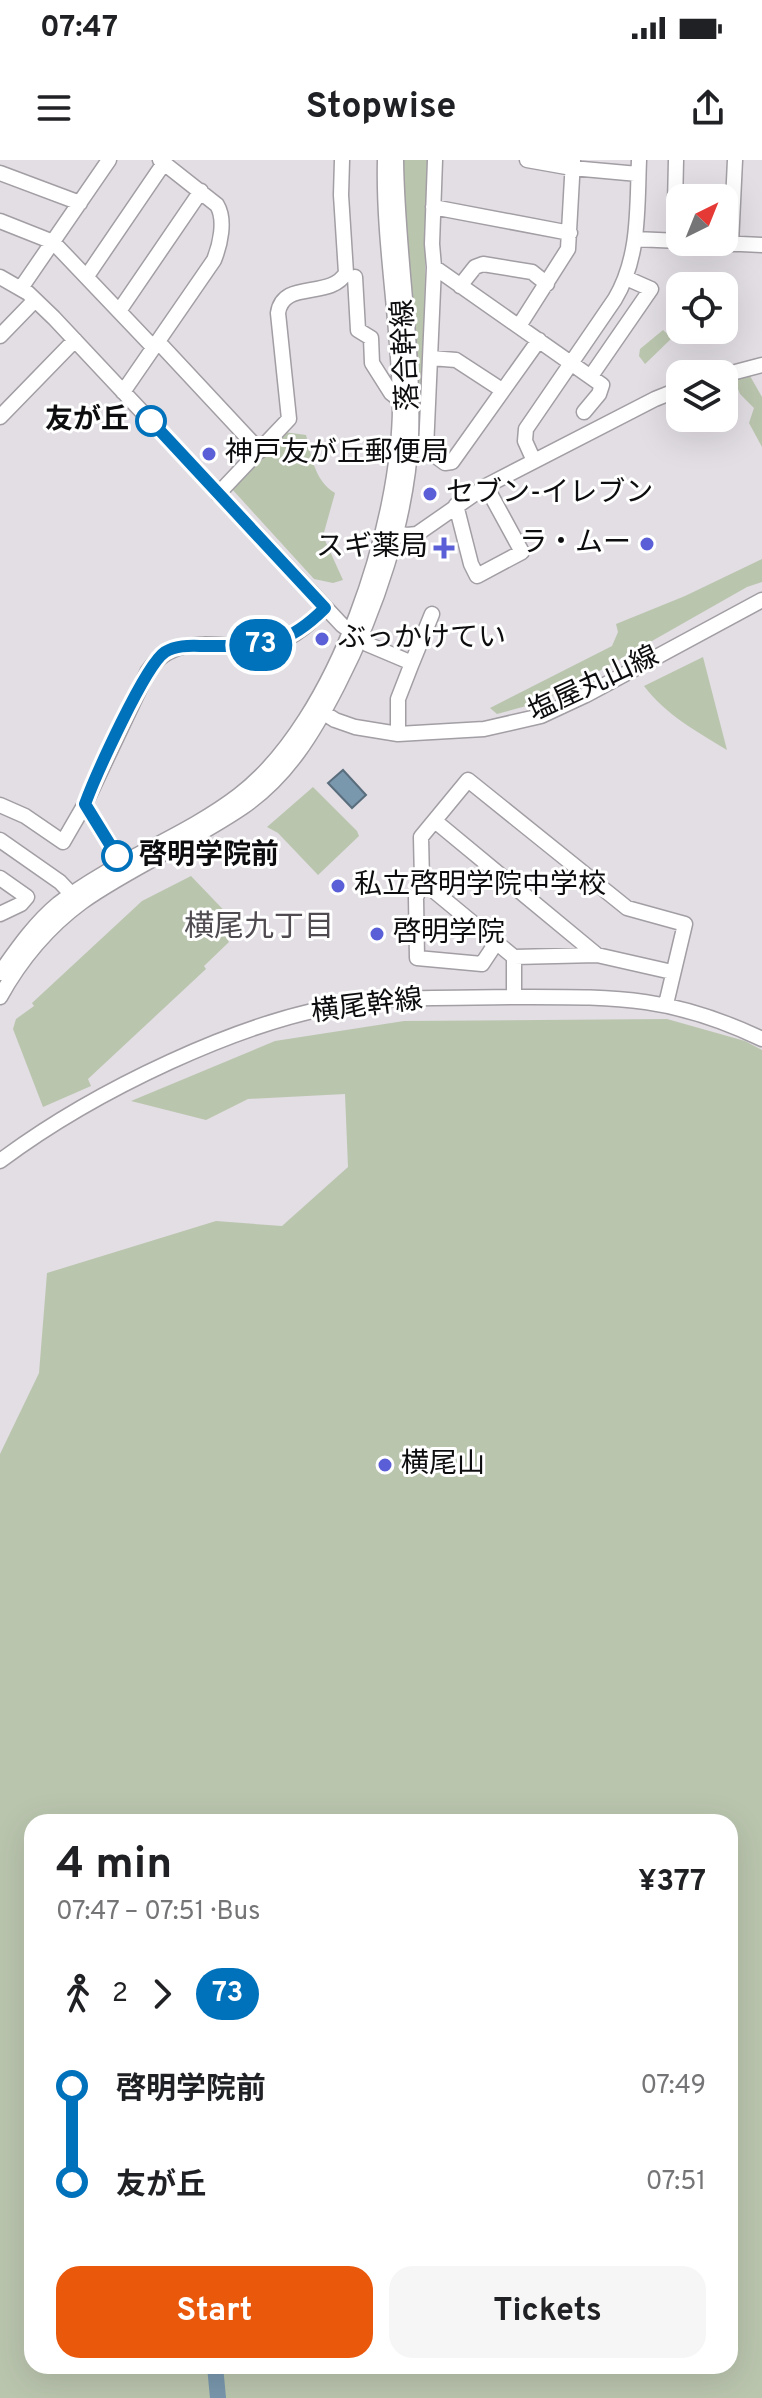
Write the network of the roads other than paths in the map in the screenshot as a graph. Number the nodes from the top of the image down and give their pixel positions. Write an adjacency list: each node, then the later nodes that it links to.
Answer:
1 (385, 160): 48 (street, 落合幹線)
2 (396, 160): 56 (street, 落合幹線)
3 (435, 160): 17 (street)
4 (527, 160): 10 (street)
5 (676, 160): 13 (street)
6 (735, 160): 14 (street)
7 (104, 161): 16 (street)
8 (342, 161): 51 (street)
9 (162, 162): 15 (street); 26 (street)
10 (573, 164): 11 (street); 19 (street)
11 (639, 167): 20 (street)
12 (0, 173): 16 (street)
13 (675, 184)
14 (731, 184)
15 (201, 191): 34 (street); 39 (street)
16 (80, 203): 22 (street)
17 (433, 207): 19 (street); 25 (street)
18 (0, 221): 22 (street)
19 (570, 233): 30 (street)
20 (635, 239): 21 (street); 29 (street)
21 (666, 240)
22 (53, 242): 26 (street); 32 (street)
23 (738, 244): 24 (street)
24 (762, 245)
25 (434, 267): 31 (street); 40 (street)
26 (87, 276): 34 (street)
27 (0, 277): 32 (street)
28 (355, 277): 48 (street)
29 (626, 278): 41 (street); 44 (street)
30 (547, 284): 31 (street); 35 (street)
31 (460, 286): 35 (street)
32 (21, 288): 33 (street)
33 (35, 300): 36 (street); 37 (street)
34 (119, 311): 39 (street)
35 (519, 326): 38 (street)
36 (0, 336)
37 (75, 340): 46 (street); 50 (street)
38 (539, 340): 41 (street); 45 (street)
39 (155, 345): 46 (street); 51 (street)
40 (431, 358): 45 (street); 45 (street)
41 (571, 362): 44 (street); 52 (street)
42 (762, 365): 43 (street)
43 (738, 371)
44 (591, 376): 49 (street)
45 (502, 390)
46 (123, 392): 54 (street)
47 (666, 396): 52 (street)
48 (400, 400): 56 (street, 落合幹線)
49 (584, 412)
50 (0, 417)
51 (260, 451): 54 (street)
52 (534, 461): 53 (street)
53 (486, 486): 55 (street); 55 (street)
54 (218, 494): 58 (street)
55 (456, 505): 56 (street)
56 (388, 532): 60 (street, 落合幹線)
57 (762, 600): 63 (street, 塩屋丸山線)
58 (325, 608): 60 (street); 64 (street)
59 (432, 614): 61 (street)
60 (355, 636): 61 (street); 62 (street)
61 (412, 663): 63 (street)
62 (318, 710): 63 (street, 塩屋丸山線); 68 (street)
63 (398, 734)
64 (85, 804): 65 (street); 68 (street)
65 (1, 809)
66 (435, 821): 70 (street); 74 (street); 76 (street)
67 (0, 840): 71 (street)
68 (125, 868): 71 (street)
69 (0, 878): 72 (street)
70 (422, 881): 73 (street); 73 (street)
71 (76, 898): 77 (street); 78 (street)
72 (0, 914)
73 (496, 943): 75 (street)
74 (597, 955): 75 (street); 76 (street)
75 (514, 957): 79 (street)
76 (672, 972): 80 (street)
77 (0, 973)
78 (0, 997)
79 (514, 997): 80 (street, 横尾幹線); 82 (street, 横尾幹線)
80 (666, 1004): 81 (street, 横尾幹線)
81 (762, 1039)
82 (0, 1161)

